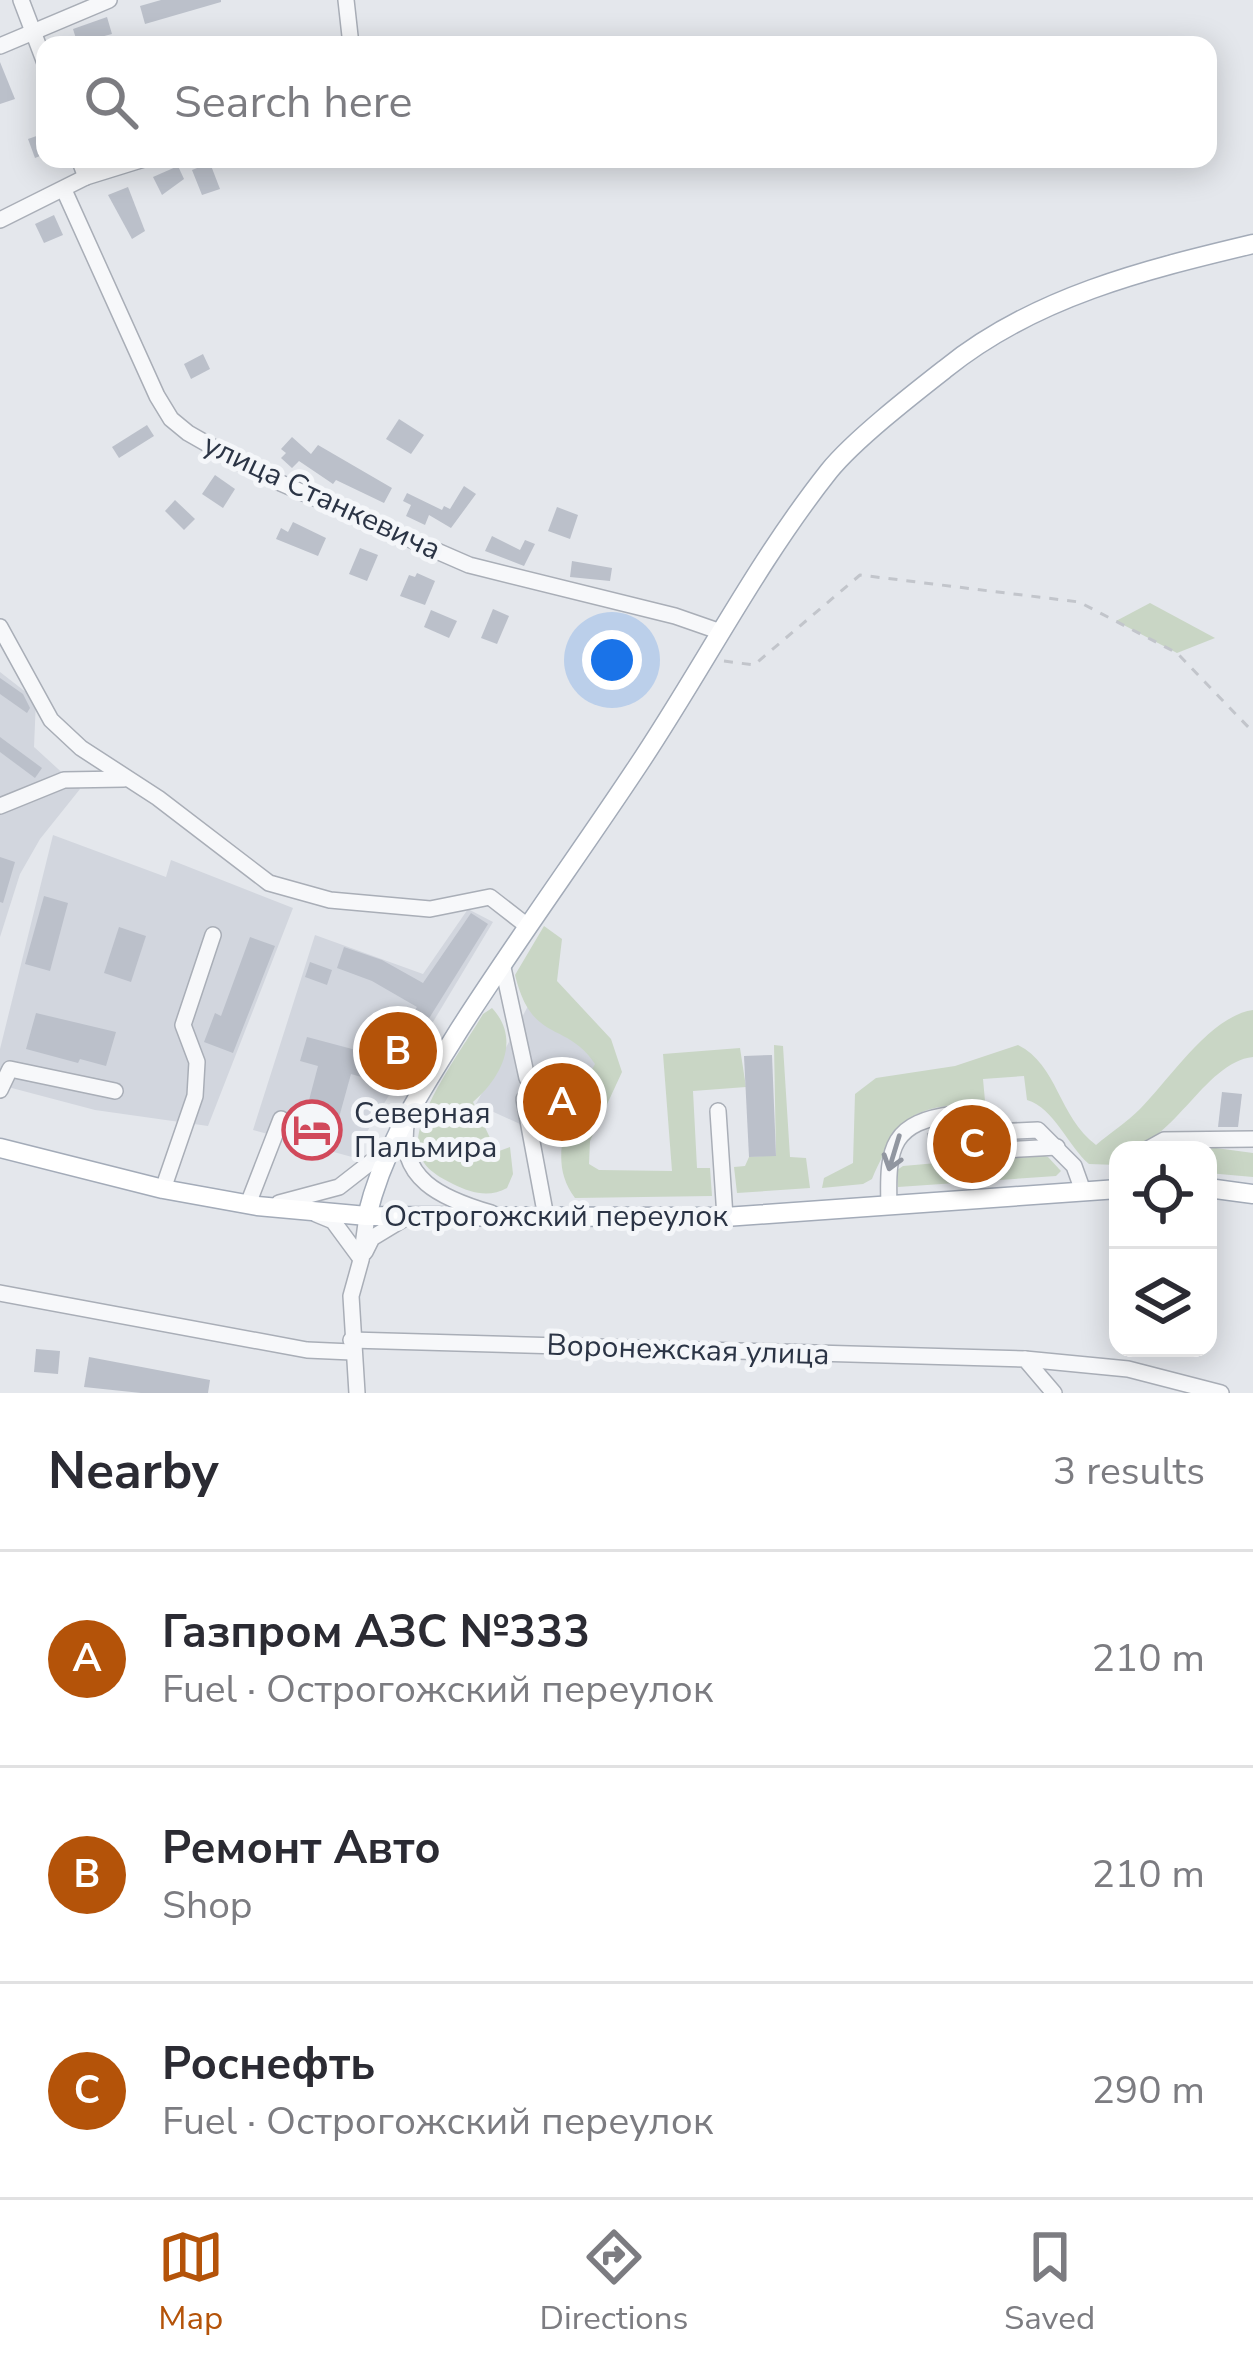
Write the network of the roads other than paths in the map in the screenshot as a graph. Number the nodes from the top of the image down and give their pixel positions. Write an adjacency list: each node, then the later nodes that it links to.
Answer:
1 (21, 0): 4 (street)
2 (109, 0): 4 (street)
3 (346, 0): 5 (street)
4 (34, 31): 6 (street); 7 (street)
5 (350, 36)
6 (36, 37)
7 (0, 46)
8 (82, 168): 10 (street)
9 (115, 168): 10 (street)
10 (86, 177): 11 (street)
11 (64, 190): 12 (street); 15 (street, улица Станкевича)
12 (0, 220)
13 (1253, 244): 15 (main road)
14 (0, 627): 16 (street)
15 (721, 632): 18 (main road)
16 (126, 779): 17 (street); 18 (street)
17 (0, 806)
18 (526, 925): 20 (main road)
19 (213, 935): 33 (street)
20 (502, 963): 21 (street); 25 (main road)
21 (527, 1078)
22 (0, 1090): 23 (street)
23 (115, 1091)
24 (524, 1100): 44 (street)
25 (409, 1111): 30 (main road); 40 (street)
26 (718, 1111): 43 (street)
27 (281, 1119): 37 (street)
28 (1253, 1139): 29 (street)
29 (1162, 1141)
30 (391, 1146): 37 (street); 42 (main road)
31 (0, 1148): 33 (main road, Острогожский переулок)
32 (1109, 1188): 35 (main road, Острогожский переулок)
33 (163, 1189): 37 (main road, Острогожский переулок)
34 (1217, 1189): 36 (main road)
35 (1083, 1191): 38 (main road, Острогожский переулок); 38 (street, one-way to 38)
36 (1253, 1194)
37 (253, 1205): 39 (main road, Острогожский переулок)
38 (889, 1205): 43 (main road, Острогожский переулок)
39 (308, 1210): 42 (main road, Острогожский переулок); 45 (street)
40 (496, 1214): 41 (main road, Острогожский переулок); 44 (main road, Острогожский переулок)
41 (412, 1215): 42 (main road, Острогожский переулок); 45 (street)
42 (368, 1216): 45 (street)
43 (725, 1216): 44 (main road, Острогожский переулок)
44 (546, 1217)
45 (361, 1260): 47 (street)
46 (0, 1292): 47 (street, Воронежская улица)
47 (351, 1346): 48 (street, Воронежская улица); 49 (street)
48 (1025, 1359): 50 (street); 51 (street, Воронежская улица)
49 (357, 1393)
50 (1054, 1393)
51 (1221, 1393)

